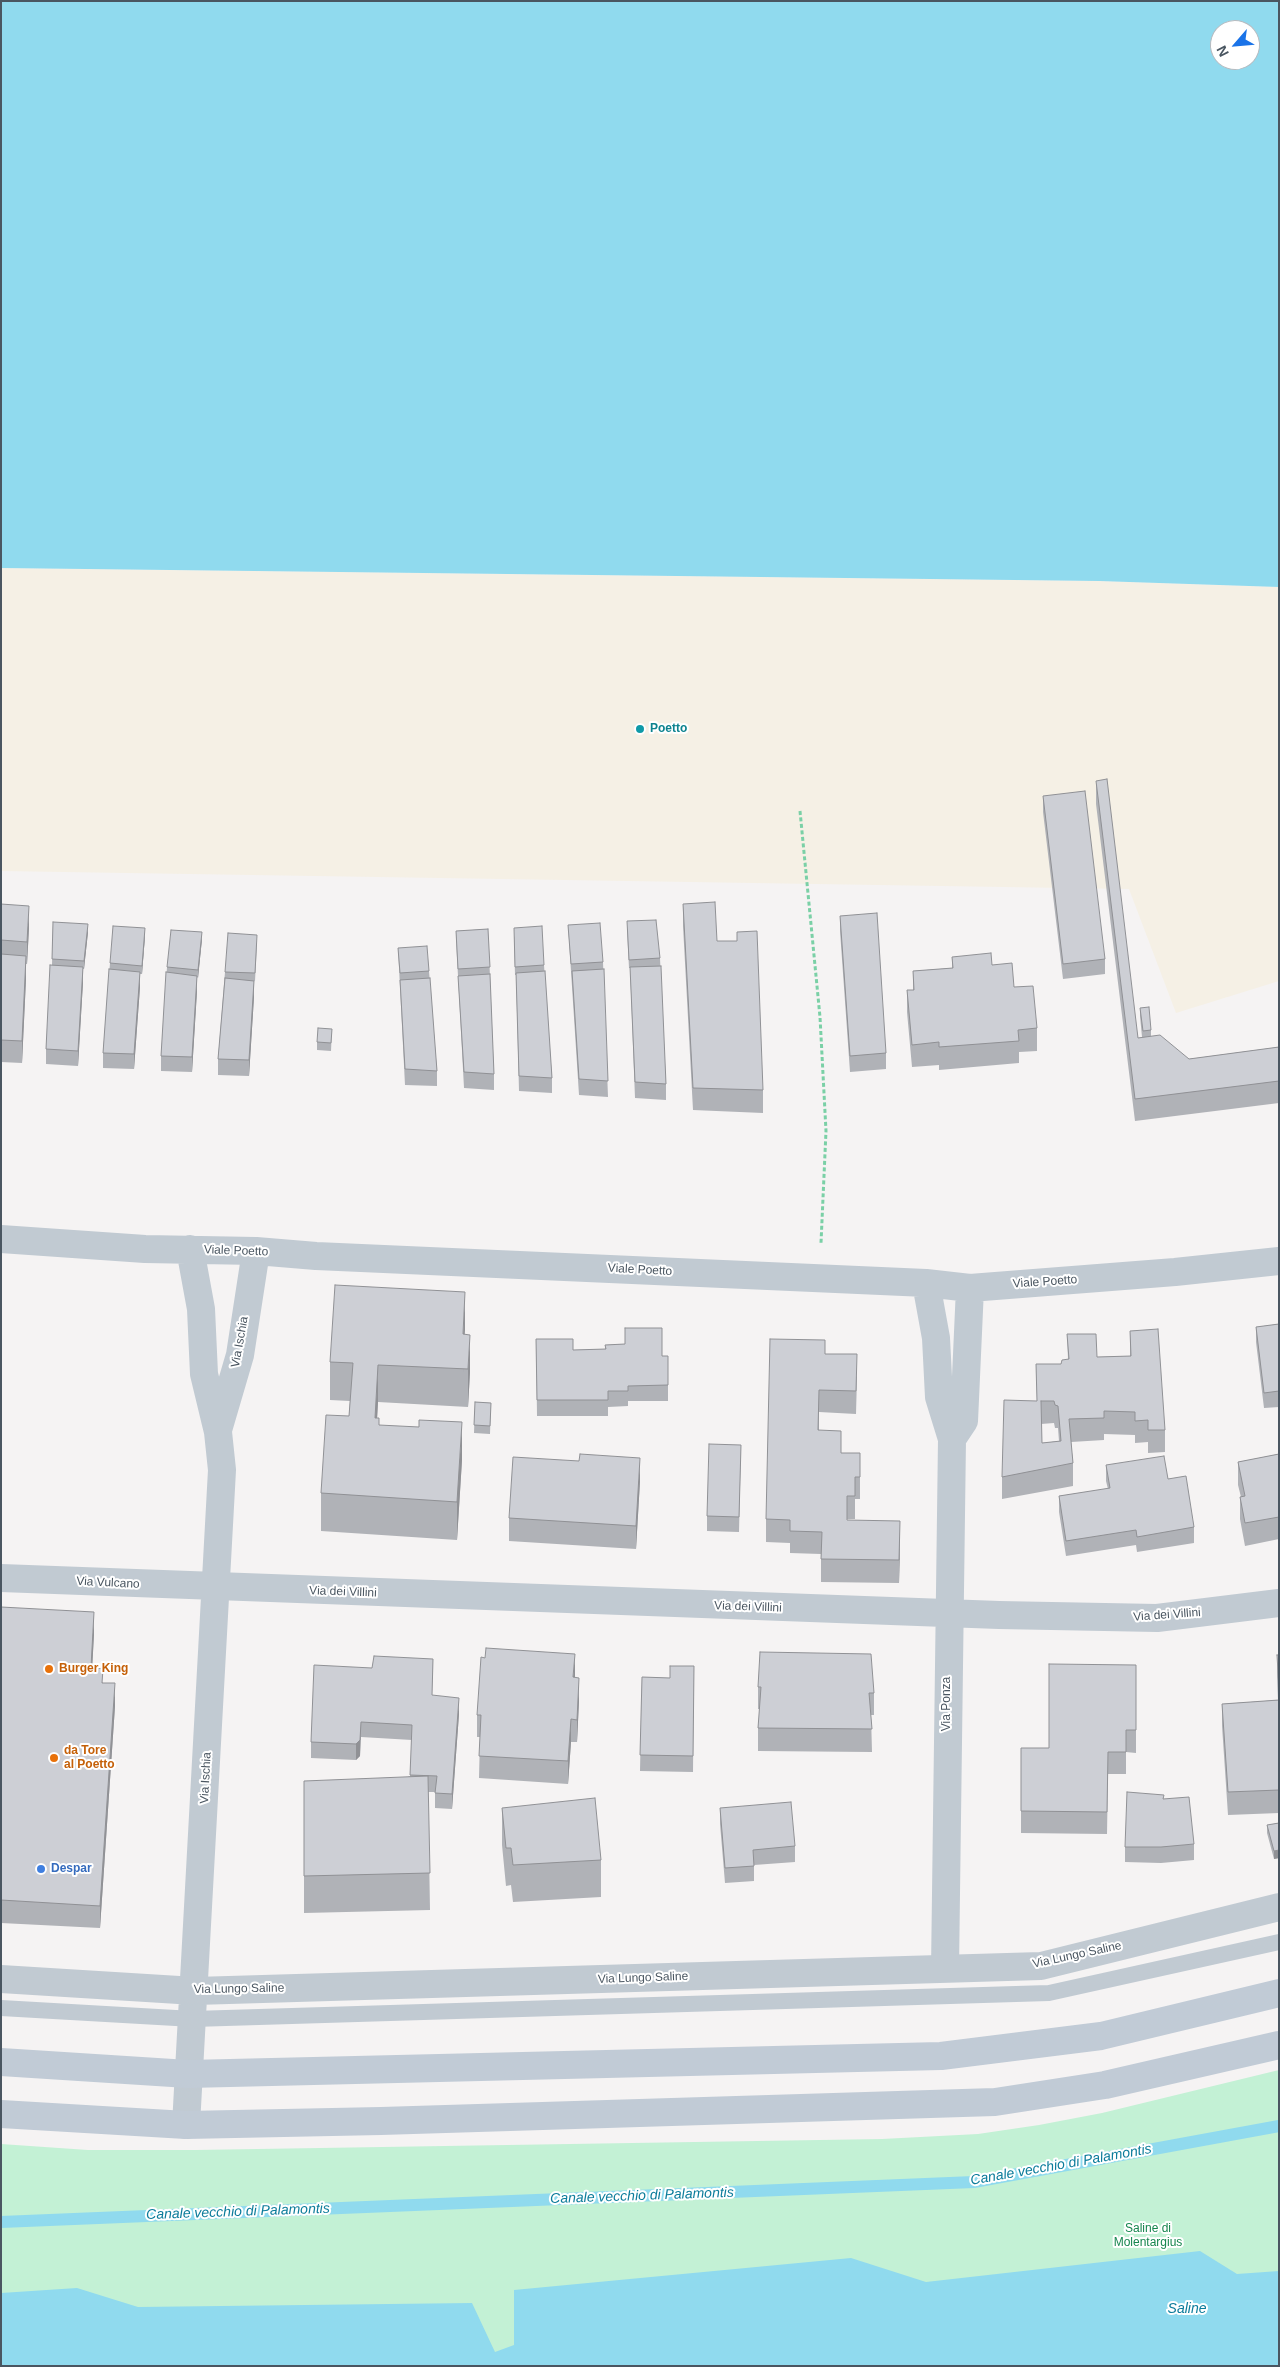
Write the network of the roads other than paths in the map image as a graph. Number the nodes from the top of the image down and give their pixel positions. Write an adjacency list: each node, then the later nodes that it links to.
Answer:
1 (1, 1239): 2 (street, Viale Poetto)
2 (190, 1249): 3 (street, Viale Poetto); 7 (street, Via Ischia)
3 (256, 1250): 5 (street, Viale Poetto); 7 (street, Via Ischia)
4 (1279, 1261): 6 (street, Viale Poetto)
5 (926, 1283): 6 (street, Viale Poetto); 8 (street, Via Ponza)
6 (970, 1288): 8 (street, Via Ponza)
7 (218, 1432): 10 (street, Via Ischia)
8 (952, 1439): 12 (street, Via Ponza)
9 (1, 1578): 10 (street, Via Vulcano)
10 (216, 1587): 12 (street, Via dei Villini); 17 (street, Via Ischia)
11 (1279, 1603): 12 (street, Via dei Villini)
12 (948, 1614): 15 (street, Via Ponza)
13 (1279, 1907): 15 (street, Via Lungo Saline)
14 (1279, 1942): 20 (lane)
15 (944, 1969): 17 (street, Via Lungo Saline)
16 (1, 1979): 17 (street, Via Lungo Saline)
17 (195, 1991): 20 (street, Via Ischia)
18 (1279, 1993): 23 (main road)
19 (1, 2008): 20 (lane)
20 (193, 2019): 23 (street, Via Ischia)
21 (1279, 2045): 25 (main road)
22 (1, 2062): 23 (main road)
23 (188, 2074): 25 (street, Via Ischia)
24 (1, 2114): 25 (main road)
25 (186, 2124)

